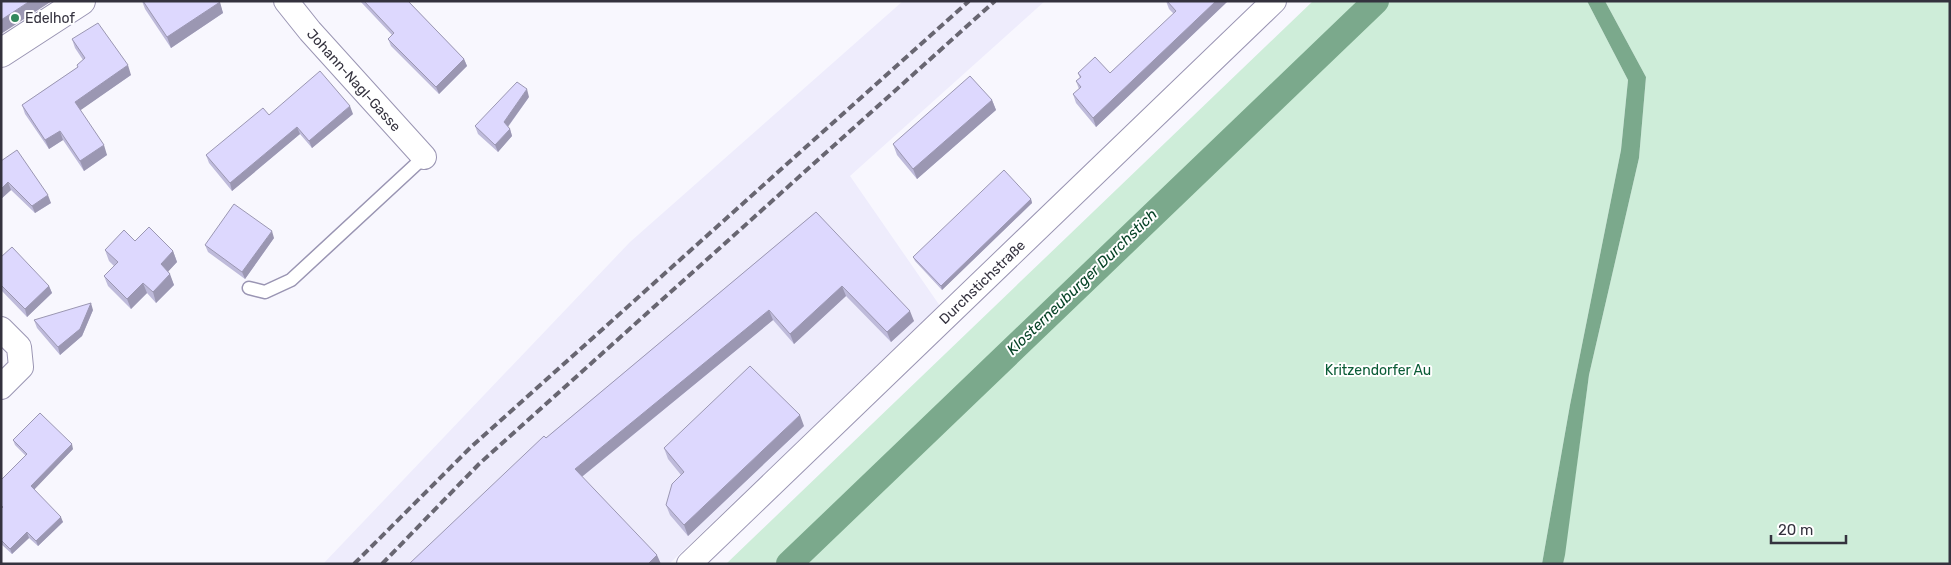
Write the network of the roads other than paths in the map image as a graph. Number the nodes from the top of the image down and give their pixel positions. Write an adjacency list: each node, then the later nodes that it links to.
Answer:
1 (81, 1): 4 (main road)
2 (286, 1): 5 (street, Johann-Nagl-Gasse)
3 (1274, 1): 9 (street, Durchstichstraße)
4 (1, 53)
5 (424, 157): 6 (lane)
6 (249, 288)
7 (1, 329): 8 (street)
8 (1, 387)
9 (689, 564)

